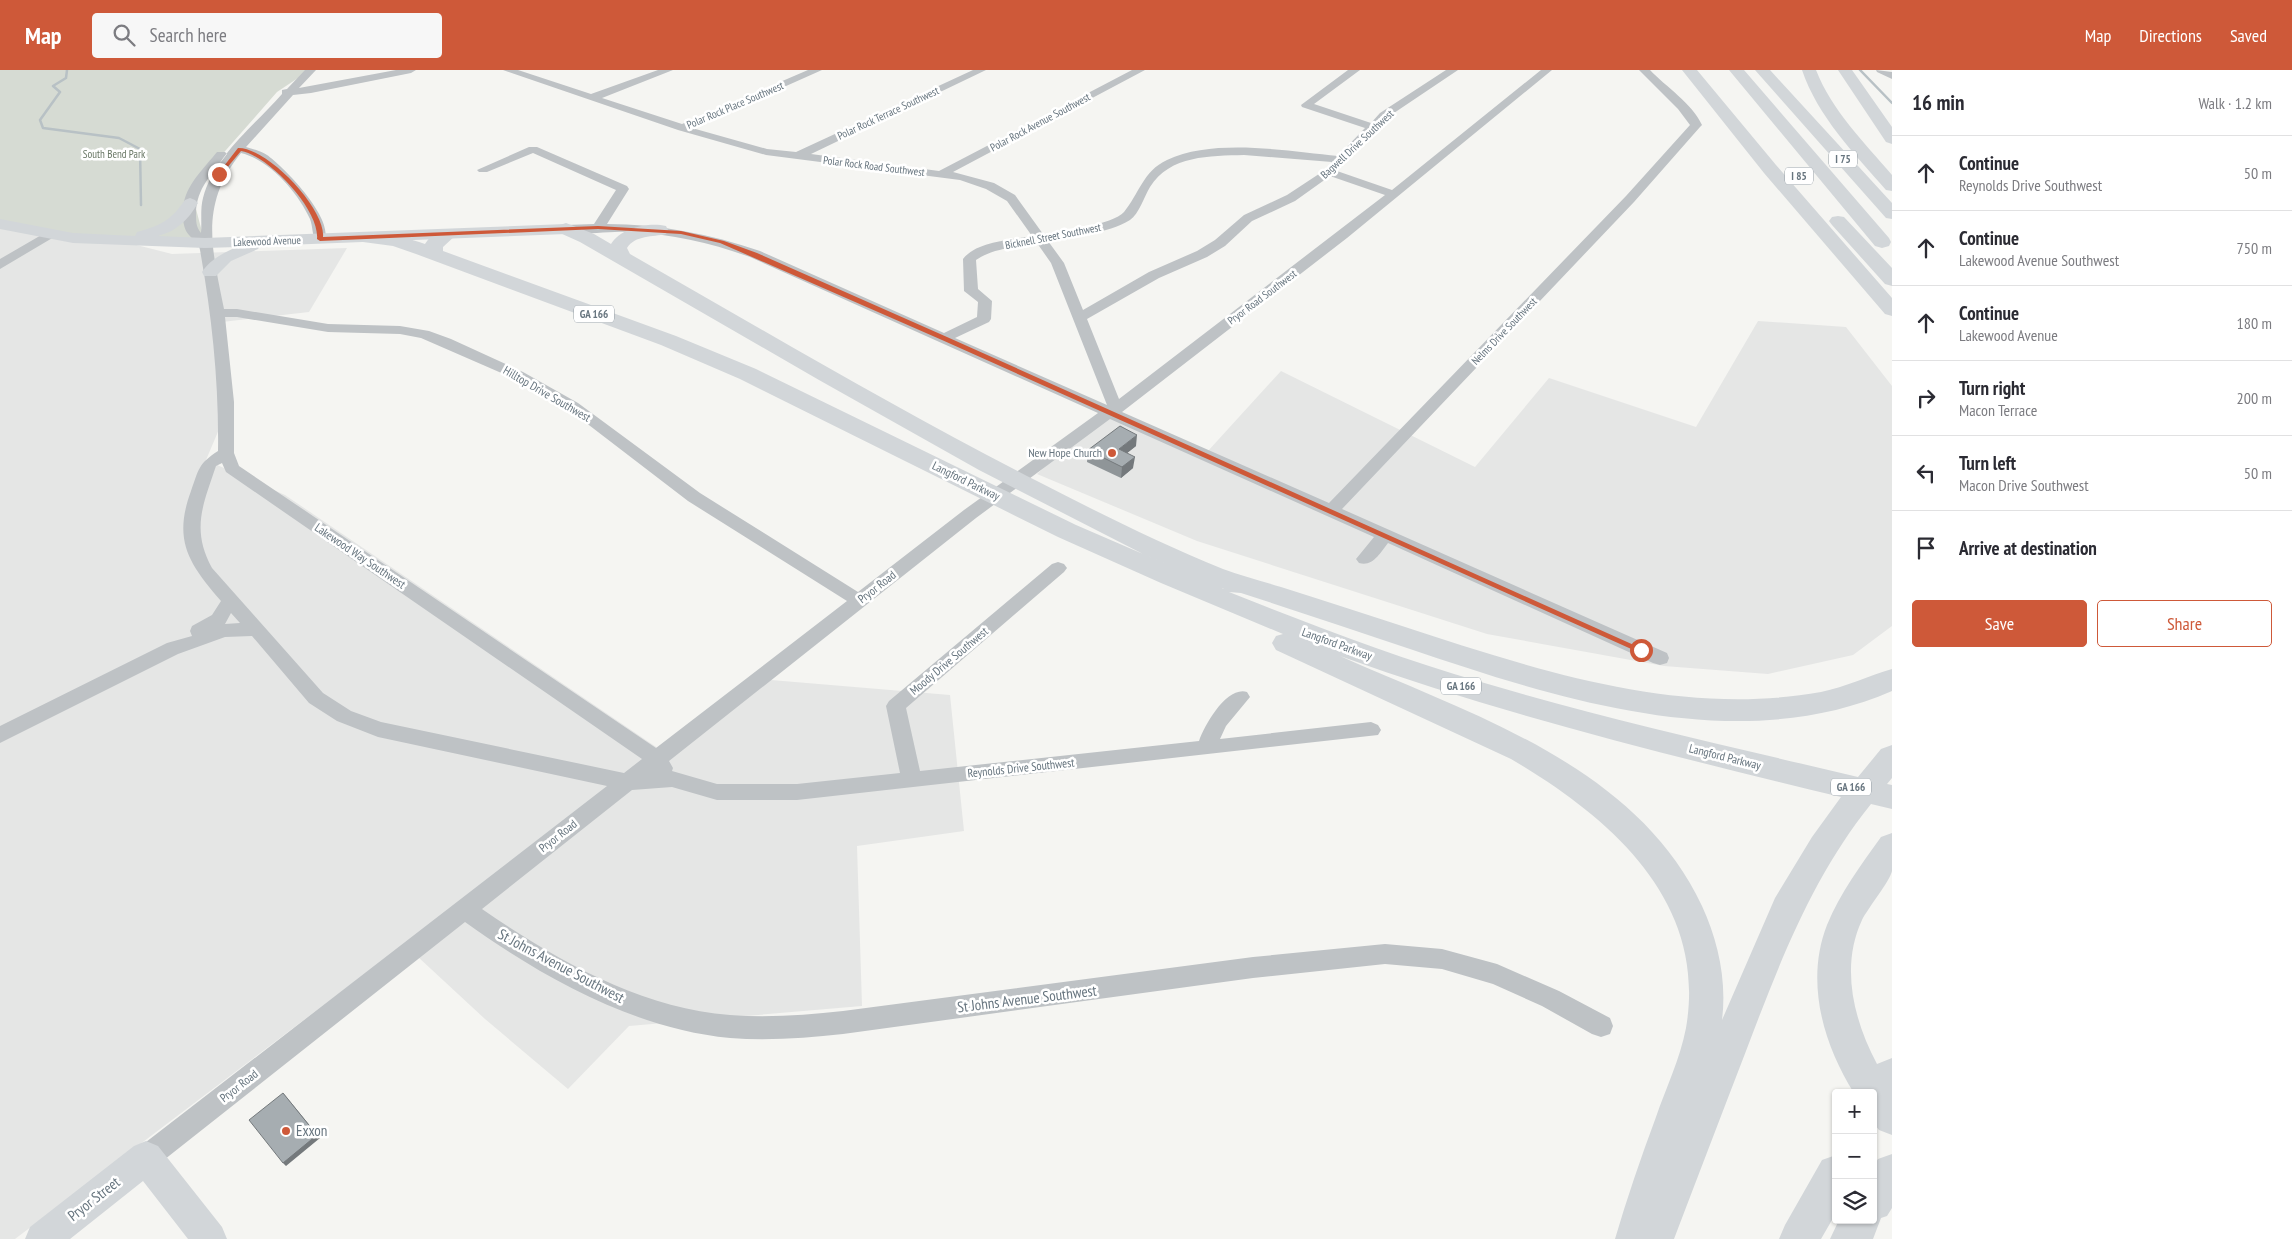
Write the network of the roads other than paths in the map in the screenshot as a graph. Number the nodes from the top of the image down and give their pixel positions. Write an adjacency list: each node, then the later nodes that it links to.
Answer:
1 (303, 70): 24 (street)
2 (312, 70): 25 (street)
3 (411, 70): 25 (street)
4 (508, 70): 26 (street, Polar Rock Road Southwest)
5 (668, 70): 26 (street)
6 (817, 70): 29 (street, Polar Rock Place Southwest)
7 (981, 70): 33 (street, Polar Rock Terrace Southwest)
8 (1140, 70): 39 (street, Polar Rock Avenue Southwest)
9 (1355, 70): 28 (street)
10 (1453, 70): 28 (street, Bagwell Drive Southwest)
11 (1547, 70): 42 (street, Pryor Road Southwest)
12 (1644, 70): 31 (street)
13 (1672, 70): 35 (highway)
14 (1689, 70): 35 (highway)
15 (1710, 70): 35 (highway, I 85)
16 (1736, 70): 57 (highway, I 75)
17 (1762, 70): 27 (highway, I 75)
18 (1772, 70): 27 (highway)
19 (1809, 70): 40 (highway)
20 (1822, 70): 36 (highway)
21 (1845, 70): 30 (highway)
22 (1881, 70): 23 (street)
23 (1892, 76)
24 (277, 92): 25 (street); 43 (street)
25 (291, 92): 32 (street)
26 (591, 98): 29 (street, Polar Rock Road Southwest)
27 (1794, 104): 44 (highway, I 75)
28 (1373, 127): 34 (street, Bagwell Drive Southwest)
29 (682, 128): 33 (street, Polar Rock Road Southwest)
30 (1892, 139)
31 (1675, 148): 69 (street, Nelms Drive Southwest)
32 (240, 149): 53 (street); 56 (street)
33 (796, 157): 39 (street, Polar Rock Road Southwest)
34 (1341, 160): 38 (street, Bagwell Drive Southwest); 52 (street, Bicknell Street Southwest)
35 (1775, 161): 63 (highway)
36 (1892, 163)
37 (483, 170): 46 (street)
38 (1329, 172): 42 (street); 65 (street, Bagwell Drive Southwest)
39 (941, 174): 52 (street, Polar Rock Road Southwest)
40 (1892, 186)
41 (1808, 188): 62 (highway, I 85)
42 (1393, 194): 67 (street, Pryor Road Southwest)
43 (190, 203): 54 (main road); 56 (street)
44 (1892, 214)
45 (0, 224): 49 (main road, Lakewood Avenue)
46 (598, 228): 47 (street); 48 (street)
47 (566, 229): 50 (main road, Lakewood Avenue); 59 (highway, Langford Parkway)
48 (659, 230): 59 (highway); 66 (street)
49 (50, 234): 54 (main road, Lakewood Avenue); 60 (street)
50 (448, 234): 51 (main road, Lakewood Avenue); 58 (highway)
51 (370, 238): 53 (main road, Lakewood Avenue); 58 (highway, GA 166)
52 (1040, 238): 65 (street, Polar Rock Road Southwest); 66 (street, Bicknell Street Southwest)
53 (320, 239): 55 (main road, Lakewood Avenue)
54 (110, 240): 56 (main road, Lakewood Avenue)
55 (268, 241): 56 (main road, Lakewood Avenue); 61 (main road)
56 (205, 243): 61 (street)
57 (1892, 254)
58 (436, 255): 71 (highway, Langford Parkway / GA 166)
59 (620, 257): 75 (highway, Langford Parkway / GA 166)
60 (0, 265)
61 (210, 272): 64 (street)
62 (1892, 280)
63 (1892, 310)
64 (218, 313): 68 (street); 77 (street, Hilltop Drive Southwest)
65 (1079, 318): 67 (street, Polar Rock Road Southwest)
66 (944, 338): 67 (street)
67 (1112, 411): 69 (street); 70 (street, Pryor Road Southwest)
68 (226, 453): 76 (street); 87 (street, Lakewood Way Southwest)
69 (1331, 511): 72 (street)
70 (970, 514): 77 (street, Pryor Road)
71 (1066, 530): 88 (highway, Langford Parkway / GA 166); 107 (highway)
72 (1385, 536): 73 (street); 80 (street)
73 (1365, 558)
74 (1058, 568): 91 (street, Moody Drive Southwest)
75 (1214, 575): 81 (highway); 88 (highway, Langford Parkway / GA 166)
76 (230, 600): 78 (street); 79 (street)
77 (860, 601): 87 (street, Pryor Road)
78 (256, 630): 79 (street); 92 (street)
79 (174, 648): 84 (street)
80 (1660, 658)
81 (1892, 679)
82 (1240, 697): 85 (street)
83 (1370, 730): 85 (street, Reynolds Drive Southwest)
84 (0, 734)
85 (1208, 748): 91 (street, Reynolds Drive Southwest)
86 (1892, 757): 108 (highway)
87 (657, 759): 90 (street, Lakewood Way Southwest); 92 (street, Pryor Road)
88 (1815, 769): 89 (highway, Langford Parkway / GA 166); 93 (highway, Langford Parkway / GA 166)
89 (1892, 778)
90 (672, 779): 91 (street, Reynolds Drive Southwest); 92 (street)
91 (912, 779)
92 (628, 782): 95 (street, Pryor Road)
93 (1892, 797)
94 (1892, 846): 99 (highway)
95 (465, 909): 96 (street, St Johns Avenue Southwest); 100 (street, Pryor Road)
96 (1601, 1026)
97 (1892, 1075): 98 (highway)
98 (1877, 1101)
99 (1892, 1117)
100 (146, 1158): 105 (main road, Pryor Street); 106 (main road)
101 (1892, 1174): 103 (highway)
102 (1833, 1179): 109 (highway)
103 (1877, 1196)
104 (1859, 1224): 110 (highway)
105 (42, 1239)
106 (210, 1239)
107 (1635, 1239)
108 (1654, 1239)
109 (1799, 1239)
110 (1850, 1239)

